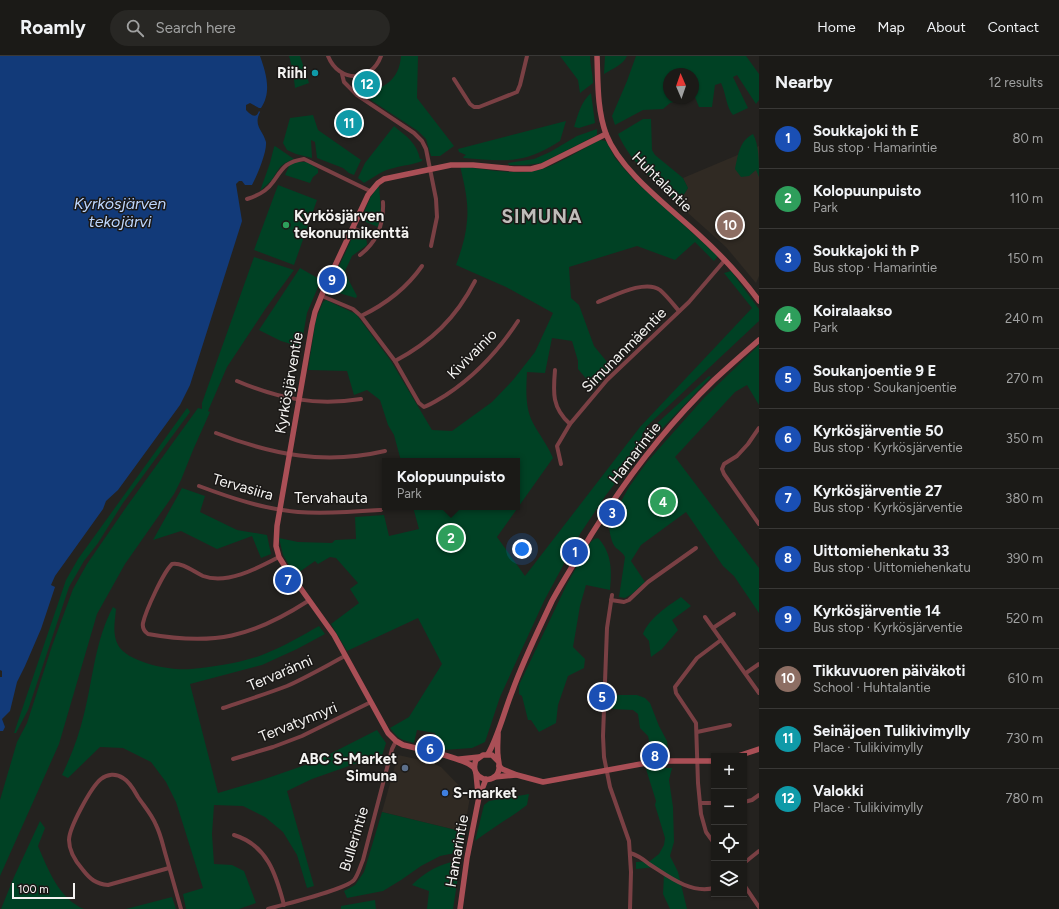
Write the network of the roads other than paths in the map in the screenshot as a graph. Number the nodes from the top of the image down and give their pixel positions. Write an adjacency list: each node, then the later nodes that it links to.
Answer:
1 (328, 56): 5 (street)
2 (381, 56): 5 (street)
3 (527, 56): 6 (street)
4 (597, 56): 7 (street, Huhtalantie)
5 (342, 74): 8 (street)
6 (454, 79)
7 (606, 134): 8 (street, Kyrkösjärventie); 16 (street, Huhtalantie)
8 (430, 169): 9 (street, Kyrkösjärventie); 14 (street)
9 (370, 191): 10 (street); 12 (street, Kyrkösjärventie)
10 (247, 199)
11 (382, 202): 13 (street)
12 (353, 228): 13 (street); 19 (street, Kyrkösjärventie)
13 (375, 238): 15 (street)
14 (431, 246)
15 (360, 255)
16 (725, 260): 20 (street, Huhtalantie); 22 (street, Simunanmäentie)
17 (422, 266): 23 (street)
18 (475, 281): 26 (street)
19 (322, 296): 23 (street); 30 (street, Kyrkösjärventie)
20 (759, 301)
21 (598, 302): 22 (street)
22 (679, 311): 31 (street, Simunanmäentie)
23 (361, 316): 26 (street)
24 (518, 321): 26 (street, Kivivainio)
25 (759, 340): 55 (street, Hamarintie)
26 (395, 361)
27 (555, 370): 31 (street)
28 (237, 381): 30 (street)
29 (360, 399): 30 (street)
30 (299, 400): 35 (street, Kyrkösjärventie)
31 (570, 424): 36 (street, Simunanmäentie)
32 (759, 428): 40 (street)
33 (216, 433): 35 (street)
34 (385, 451): 35 (street)
35 (289, 455): 38 (street, Kyrkösjärventie)
36 (561, 464)
37 (199, 486): 38 (street, Tervasiira)
38 (280, 510): 39 (street, Tervahauta); 42 (street, Kyrkösjärventie)
39 (381, 510)
40 (759, 524)
41 (696, 548): 68 (street)
42 (280, 557): 43 (street, Kyrkösjärventie); 43 (street)
43 (308, 601): 48 (street, Kyrkösjärventie)
44 (734, 614): 46 (street)
45 (705, 617): 46 (street)
46 (713, 628): 47 (street)
47 (720, 640): 50 (street); 56 (street)
48 (345, 656): 52 (street, Kyrkösjärventie); 53 (street, Tervaränni)
49 (759, 664): 50 (street)
50 (746, 673): 51 (street)
51 (759, 693)
52 (370, 702): 57 (street, Kyrkösjärventie); 62 (street, Tervatynnyri)
53 (223, 708)
54 (730, 725): 56 (street)
55 (498, 732): 60 (street, Hamarintie); 66 (street, Hamarintie)
56 (697, 732): 65 (street)
57 (396, 741): 63 (street); 85 (street, Bullerintie)
58 (759, 749): 59 (street)
59 (747, 753)
60 (488, 754): 61 (street); 66 (street)
61 (480, 757): 63 (street); 67 (street)
62 (233, 759)
63 (459, 759): 67 (street)
64 (711, 761): 65 (street)
65 (697, 762): 68 (street); 75 (street)
66 (499, 763): 69 (street); 70 (street)
67 (475, 770): 71 (street); 73 (street, Hamarintie)
68 (606, 771): 69 (street); 80 (street)
69 (517, 775): 70 (street)
70 (494, 777): 71 (street)
71 (486, 779): 73 (street, Hamarintie)
72 (759, 795): 74 (street)
73 (479, 797): 89 (street, Hamarintie)
74 (747, 801)
75 (700, 803): 76 (street); 78 (street)
76 (711, 803)
77 (234, 835): 85 (street)
78 (711, 839)
79 (759, 851): 81 (street)
80 (630, 853): 83 (street); 90 (street)
81 (746, 861)
82 (169, 868): 82 (street); 87 (street)
83 (711, 888)
84 (747, 889): 86 (street)
85 (284, 904): 88 (street, Bullerintie)
86 (759, 907)
87 (181, 909)
88 (268, 909)
89 (460, 909)
90 (630, 909)

